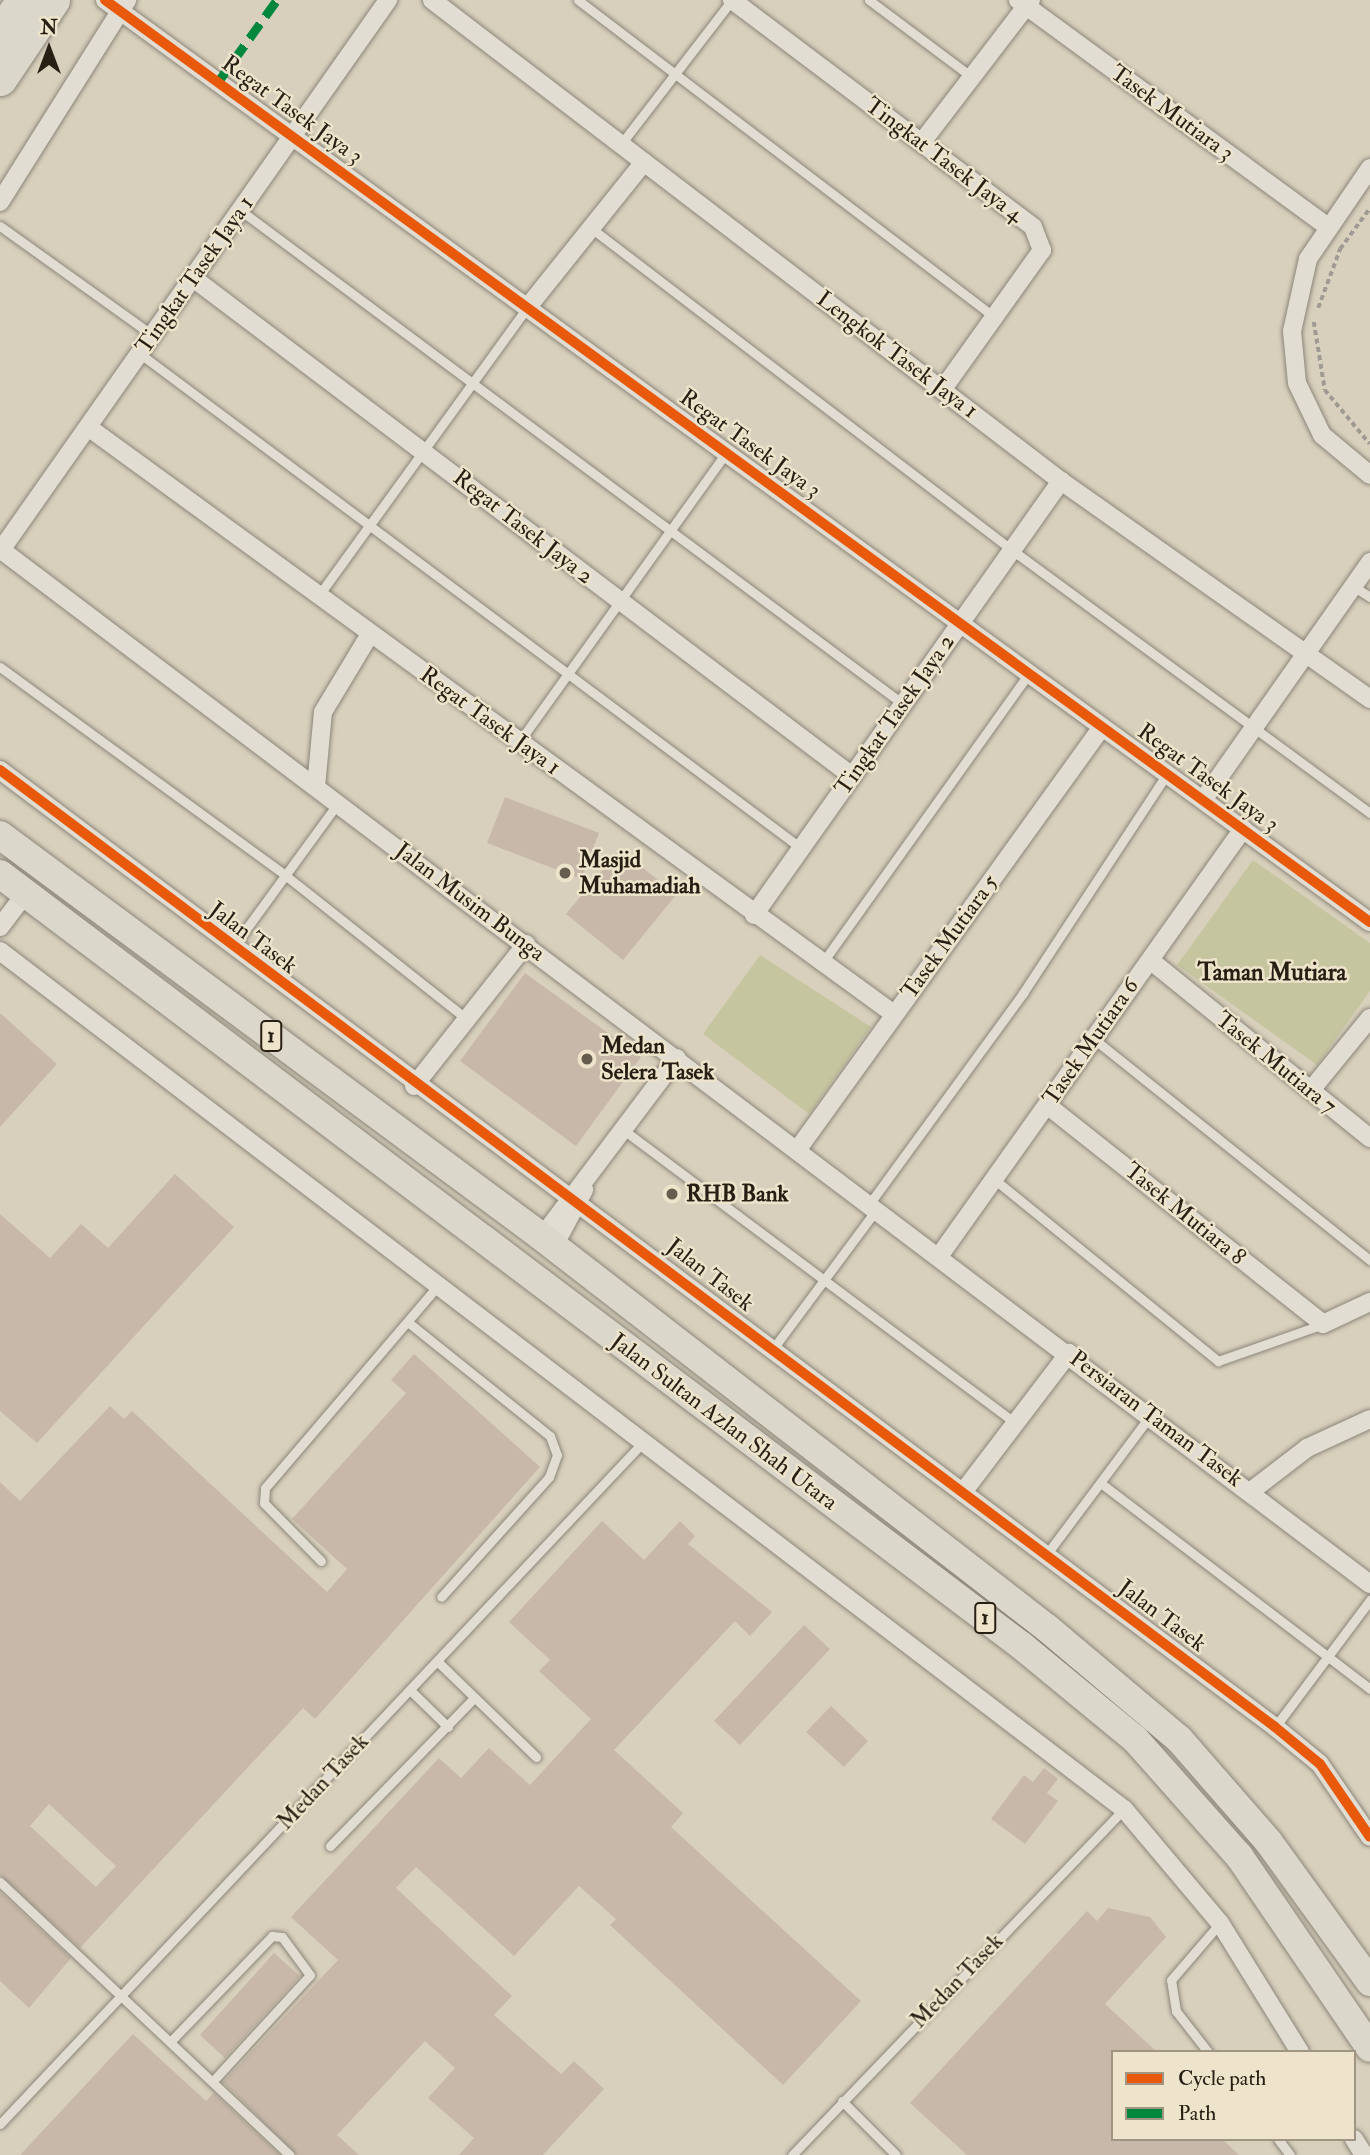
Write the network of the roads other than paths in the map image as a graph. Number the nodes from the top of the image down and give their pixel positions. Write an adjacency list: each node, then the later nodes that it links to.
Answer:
1 (23, 0): 10 (highway)
2 (53, 0): 13 (highway)
3 (388, 0): 14 (street, Tingkat Tasek Jaya 1)
4 (432, 0): 16 (street, Lengkok Tasek Jaya 1)
5 (578, 0): 11 (lane)
6 (732, 0): 11 (lane); 15 (street, Tingkat Tasek Jaya 4)
7 (869, 0): 12 (lane)
8 (1025, 2): 12 (street); 22 (street, Tasek Mutiara 3)
9 (117, 3): 14 (street, Regat Tasek Jaya 3); 19 (street)
10 (0, 33)
11 (676, 73): 16 (lane); 26 (lane)
12 (972, 77): 15 (street)
13 (0, 79)
14 (292, 136): 20 (street, Tingkat Tasek Jaya 1); 25 (street, Regat Tasek Jaya 3)
15 (922, 142): 26 (street, Tingkat Tasek Jaya 4)
16 (621, 144): 17 (street, Lengkok Tasek Jaya 1)
17 (644, 162): 23 (street); 30 (street, Lengkok Tasek Jaya 1)
18 (1370, 168): 22 (street)
19 (0, 202)
20 (240, 210): 24 (street, Tingkat Tasek Jaya 1); 29 (lane)
21 (0, 226): 27 (lane)
22 (1327, 226): 34 (street)
23 (591, 228): 25 (street); 39 (lane)
24 (192, 278): 27 (street, Tingkat Tasek Jaya 1); 32 (street, Regat Tasek Jaya 2)
25 (527, 307): 29 (lane); 33 (street, Regat Tasek Jaya 3)
26 (997, 320): 30 (street, Tingkat Tasek Jaya 4)
27 (152, 335): 28 (street, Tingkat Tasek Jaya 1)
28 (139, 354): 31 (street, Tingkat Tasek Jaya 1); 36 (lane)
29 (472, 384): 32 (lane); 37 (lane)
30 (942, 390): 35 (street, Lengkok Tasek Jaya 1)
31 (88, 427): 38 (street, Tingkat Tasek Jaya 1); 42 (street, Regat Tasek Jaya 1)
32 (424, 450): 36 (lane); 44 (street, Regat Tasek Jaya 2)
33 (726, 453): 37 (lane); 45 (street, Regat Tasek Jaya 3)
34 (1370, 475)
35 (1061, 481): 39 (street, Tingkat Tasek Jaya 2); 47 (street, Lengkok Tasek Jaya 1)
36 (370, 524): 42 (lane); 50 (lane)
37 (672, 528): 44 (lane); 52 (lane)
38 (0, 550): 59 (street, Jalan Musim Bunga)
39 (1012, 550): 45 (street, Tingkat Tasek Jaya 2); 54 (lane)
40 (1370, 562): 41 (street)
41 (1353, 586): 43 (lane); 47 (street)
42 (319, 596): 46 (street, Regat Tasek Jaya 1)
43 (1370, 597)
44 (620, 602): 50 (lane); 58 (street, Regat Tasek Jaya 2)
45 (960, 623): 49 (street, Regat Tasek Jaya 3); 52 (street, Tingkat Tasek Jaya 2)
46 (370, 634): 55 (street, Regat Tasek Jaya 1); 59 (street)
47 (1306, 654): 51 (street, Lengkok Tasek Jaya 1); 54 (street)
48 (0, 667): 67 (lane)
49 (1029, 673): 53 (street, Regat Tasek Jaya 3); 76 (lane)
50 (568, 674): 55 (lane); 65 (lane)
51 (1370, 699)
52 (903, 704): 58 (street, Tingkat Tasek Jaya 2)
53 (1102, 727): 57 (street, Regat Tasek Jaya 3); 77 (street, Tasek Mutiara 5)
54 (1254, 727): 60 (street); 62 (lane)
55 (519, 742): 69 (street, Regat Tasek Jaya 1)
56 (0, 770): 73 (street, Jalan Tasek)
57 (1167, 774): 60 (street, Regat Tasek Jaya 3); 90 (lane)
58 (852, 776): 65 (street, Tingkat Tasek Jaya 2)
59 (316, 787): 61 (street, Jalan Musim Bunga)
60 (1203, 800): 63 (street, Regat Tasek Jaya 3)
61 (338, 803): 67 (lane); 72 (street, Jalan Musim Bunga)
62 (1370, 813)
63 (1243, 829): 70 (street, Regat Tasek Jaya 3); 75 (street, Tasek Mutiara 6)
64 (0, 835): 92 (main road, Jalan Sultan Azlan Shah Utara / 1)
65 (801, 848): 69 (street, Tingkat Tasek Jaya 2)
66 (0, 874): 68 (main road, Jalan Sultan Azlan Shah Utara / 1)
67 (285, 875): 73 (lane); 78 (lane)
68 (26, 893): 71 (street); 91 (main road, Jalan Sultan Azlan Shah Utara / 1)
69 (754, 915): 76 (street, Regat Tasek Jaya 1)
70 (1370, 922)
71 (0, 927)
72 (526, 944): 78 (street); 81 (street, Jalan Musim Bunga)
73 (232, 948): 82 (street, Jalan Tasek)
74 (0, 951): 96 (street)
75 (1150, 960): 80 (street, Tasek Mutiara 6); 83 (street, Tasek Mutiara 7)
76 (822, 963): 77 (street, Regat Tasek Jaya 1)
77 (894, 1014): 87 (street, Tasek Mutiara 5)
78 (467, 1019): 82 (street)
79 (1367, 1028): 83 (street)
80 (1094, 1039): 84 (street, Tasek Mutiara 6); 94 (lane)
81 (677, 1058): 85 (street); 87 (street, Jalan Musim Bunga)
82 (414, 1086): 89 (street, Jalan Tasek)
83 (1311, 1090): 86 (street, Tasek Mutiara 7)
84 (1047, 1105): 88 (street, Tasek Mutiara 6); 99 (street, Tasek Mutiara 8)
85 (625, 1131): 89 (street); 95 (lane)
86 (1370, 1138)
87 (798, 1149): 90 (street, Jalan Musim Bunga)
88 (994, 1179): 93 (street, Tasek Mutiara 6); 99 (lane)
89 (579, 1194): 92 (street); 101 (street, Jalan Tasek)
90 (873, 1205): 93 (street, Jalan Musim Bunga); 95 (lane)
91 (478, 1238): 92 (main road); 100 (main road, Jalan Sultan Azlan Shah Utara / 1)
92 (546, 1244): 100 (main road); 128 (main road, Jalan Sultan Azlan Shah Utara / 1)
93 (940, 1255): 102 (street, Persiaran Taman Tasek)
94 (1370, 1259)
95 (824, 1281): 101 (lane); 105 (lane)
96 (440, 1283): 98 (lane); 106 (street)
97 (1370, 1303): 99 (street)
98 (409, 1323): 111 (lane); 113 (lane)
99 (1323, 1324)
100 (602, 1332): 131 (main road, Jalan Sultan Azlan Shah Utara / 1)
101 (771, 1350): 109 (street, Jalan Tasek)
102 (1069, 1353): 103 (street, Persiaran Taman Tasek); 105 (street)
103 (1151, 1415): 107 (lane); 108 (street, Persiaran Taman Tasek)
104 (1370, 1419): 108 (street)
105 (1016, 1423): 109 (street)
106 (645, 1440): 116 (lane, Medan Tasek); 123 (street)
107 (1102, 1484): 110 (lane); 115 (lane)
108 (1251, 1491): 112 (street, Persiaran Taman Tasek)
109 (963, 1492): 110 (street, Jalan Tasek)
110 (1046, 1555): 121 (street, Jalan Tasek)
111 (321, 1561)
112 (1370, 1584)
113 (441, 1597)
114 (1370, 1600): 115 (lane)
115 (1330, 1659): 117 (lane); 121 (lane)
116 (437, 1661): 118 (lane, Medan Tasek); 119 (lane)
117 (1370, 1689)
118 (410, 1690): 120 (lane); 129 (lane, Medan Tasek)
119 (474, 1698): 120 (lane); 122 (lane)
120 (448, 1727): 125 (lane)
121 (1275, 1727): 124 (street, Jalan Tasek)
122 (536, 1757)
123 (1124, 1809): 127 (street); 135 (lane, Medan Tasek)
124 (1370, 1837)
125 (330, 1846)
126 (0, 1882): 129 (lane)
127 (1220, 1923): 132 (lane); 133 (street)
128 (1370, 1982)
129 (123, 1996): 130 (lane); 136 (lane, Medan Tasek)
130 (171, 2041): 134 (lane); 134 (lane)
131 (1370, 2048)
132 (1206, 2050)
133 (1299, 2050)
134 (212, 2081): 137 (lane)
135 (842, 2101): 138 (lane, Medan Tasek); 139 (lane)
136 (0, 2124)
137 (290, 2155)
138 (792, 2155)
139 (896, 2155)

